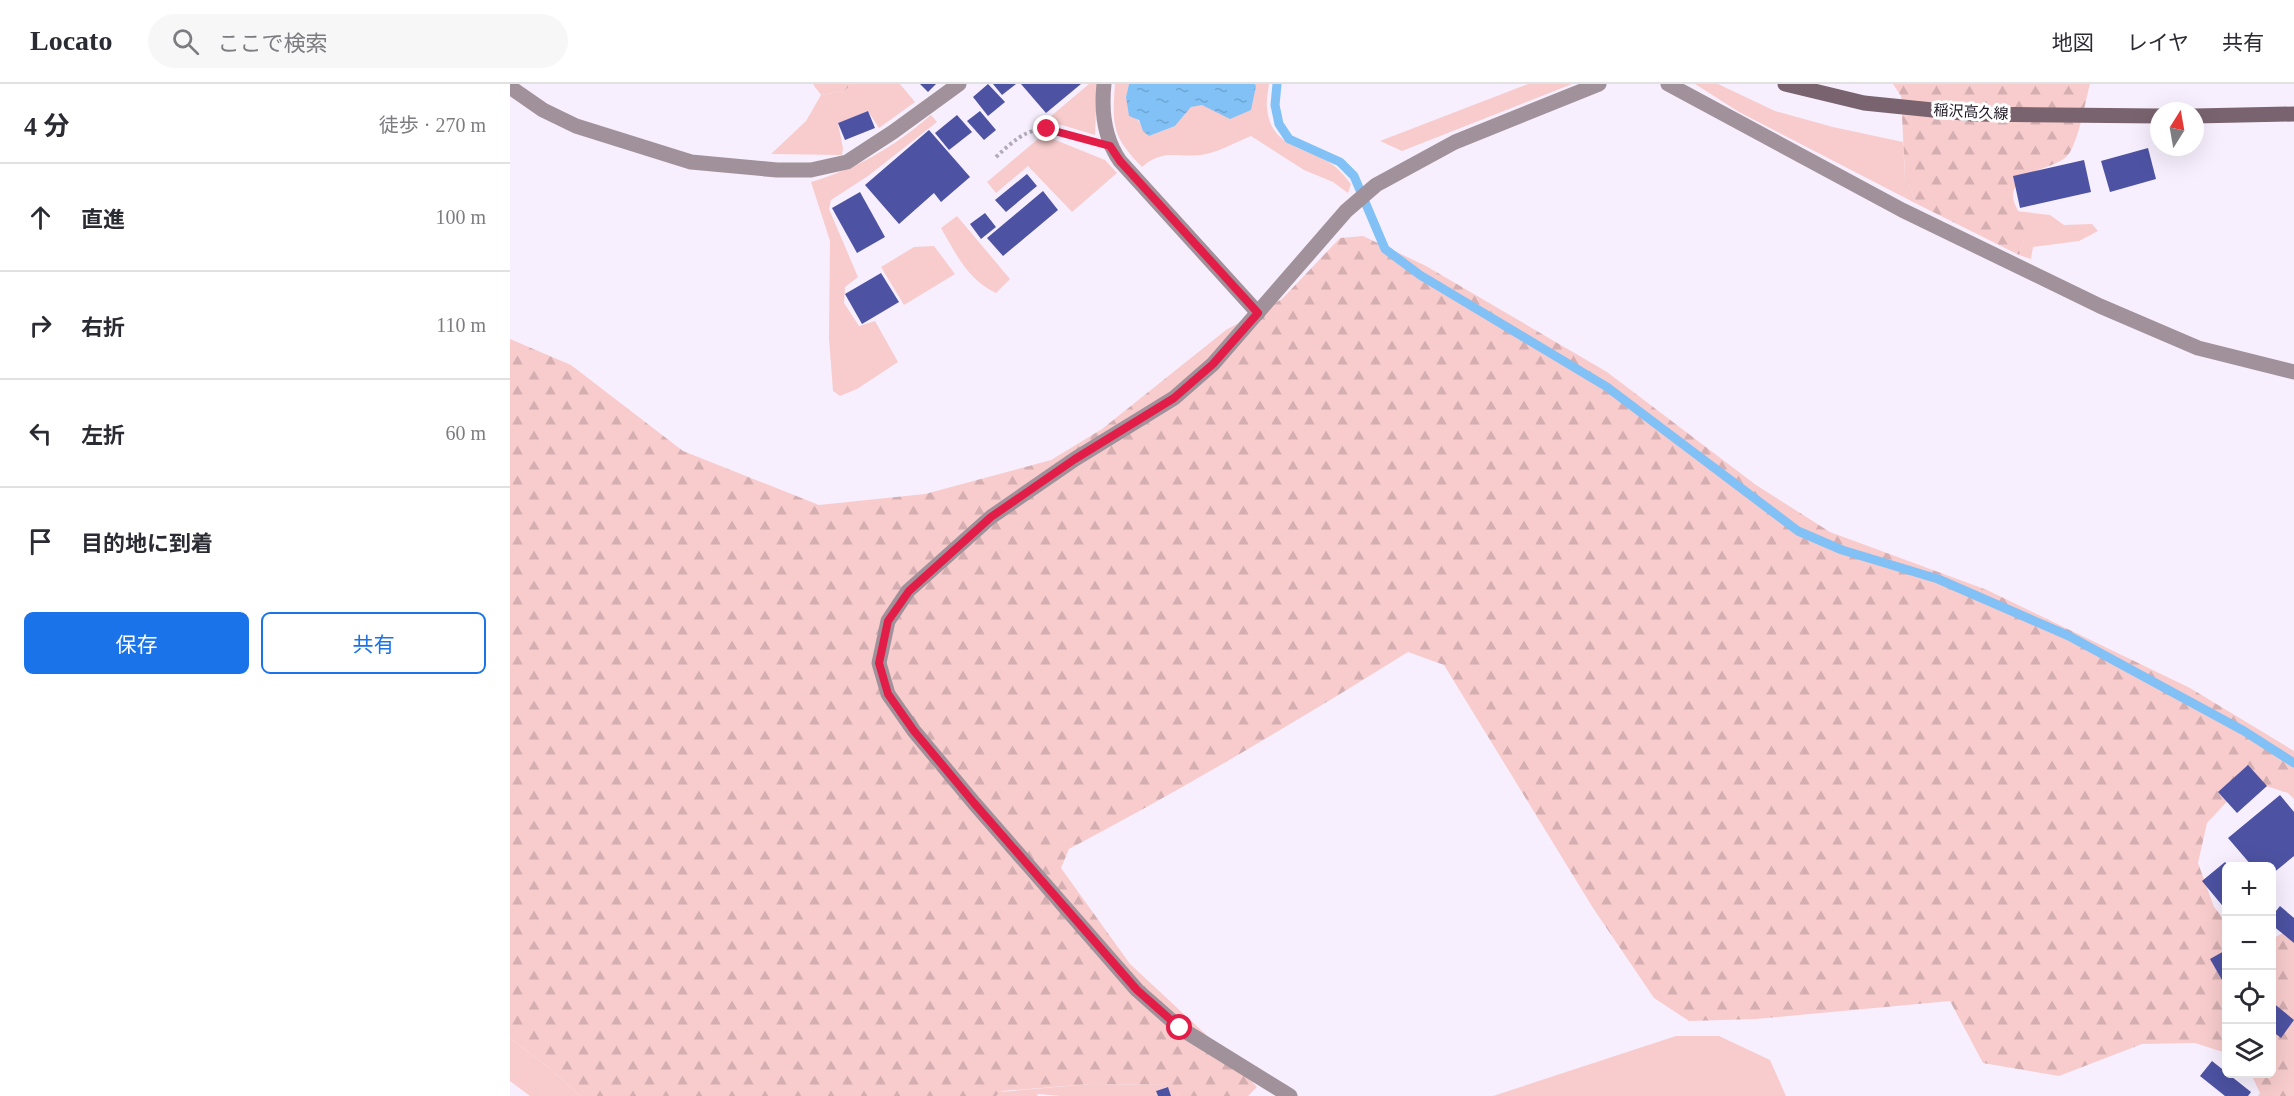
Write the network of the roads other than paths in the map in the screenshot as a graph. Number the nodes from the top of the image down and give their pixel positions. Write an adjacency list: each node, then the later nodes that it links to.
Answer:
1 (959, 84): 6 (street)
2 (1104, 84): 10 (street)
3 (1599, 84): 10 (street)
4 (1668, 84): 11 (street)
5 (1785, 84): 8 (main road, 稲沢高久線)
6 (510, 87)
7 (2294, 114): 9 (main road)
8 (2150, 116)
9 (2204, 116)
10 (1258, 313): 12 (street)
11 (2294, 372)
12 (1290, 1096)

